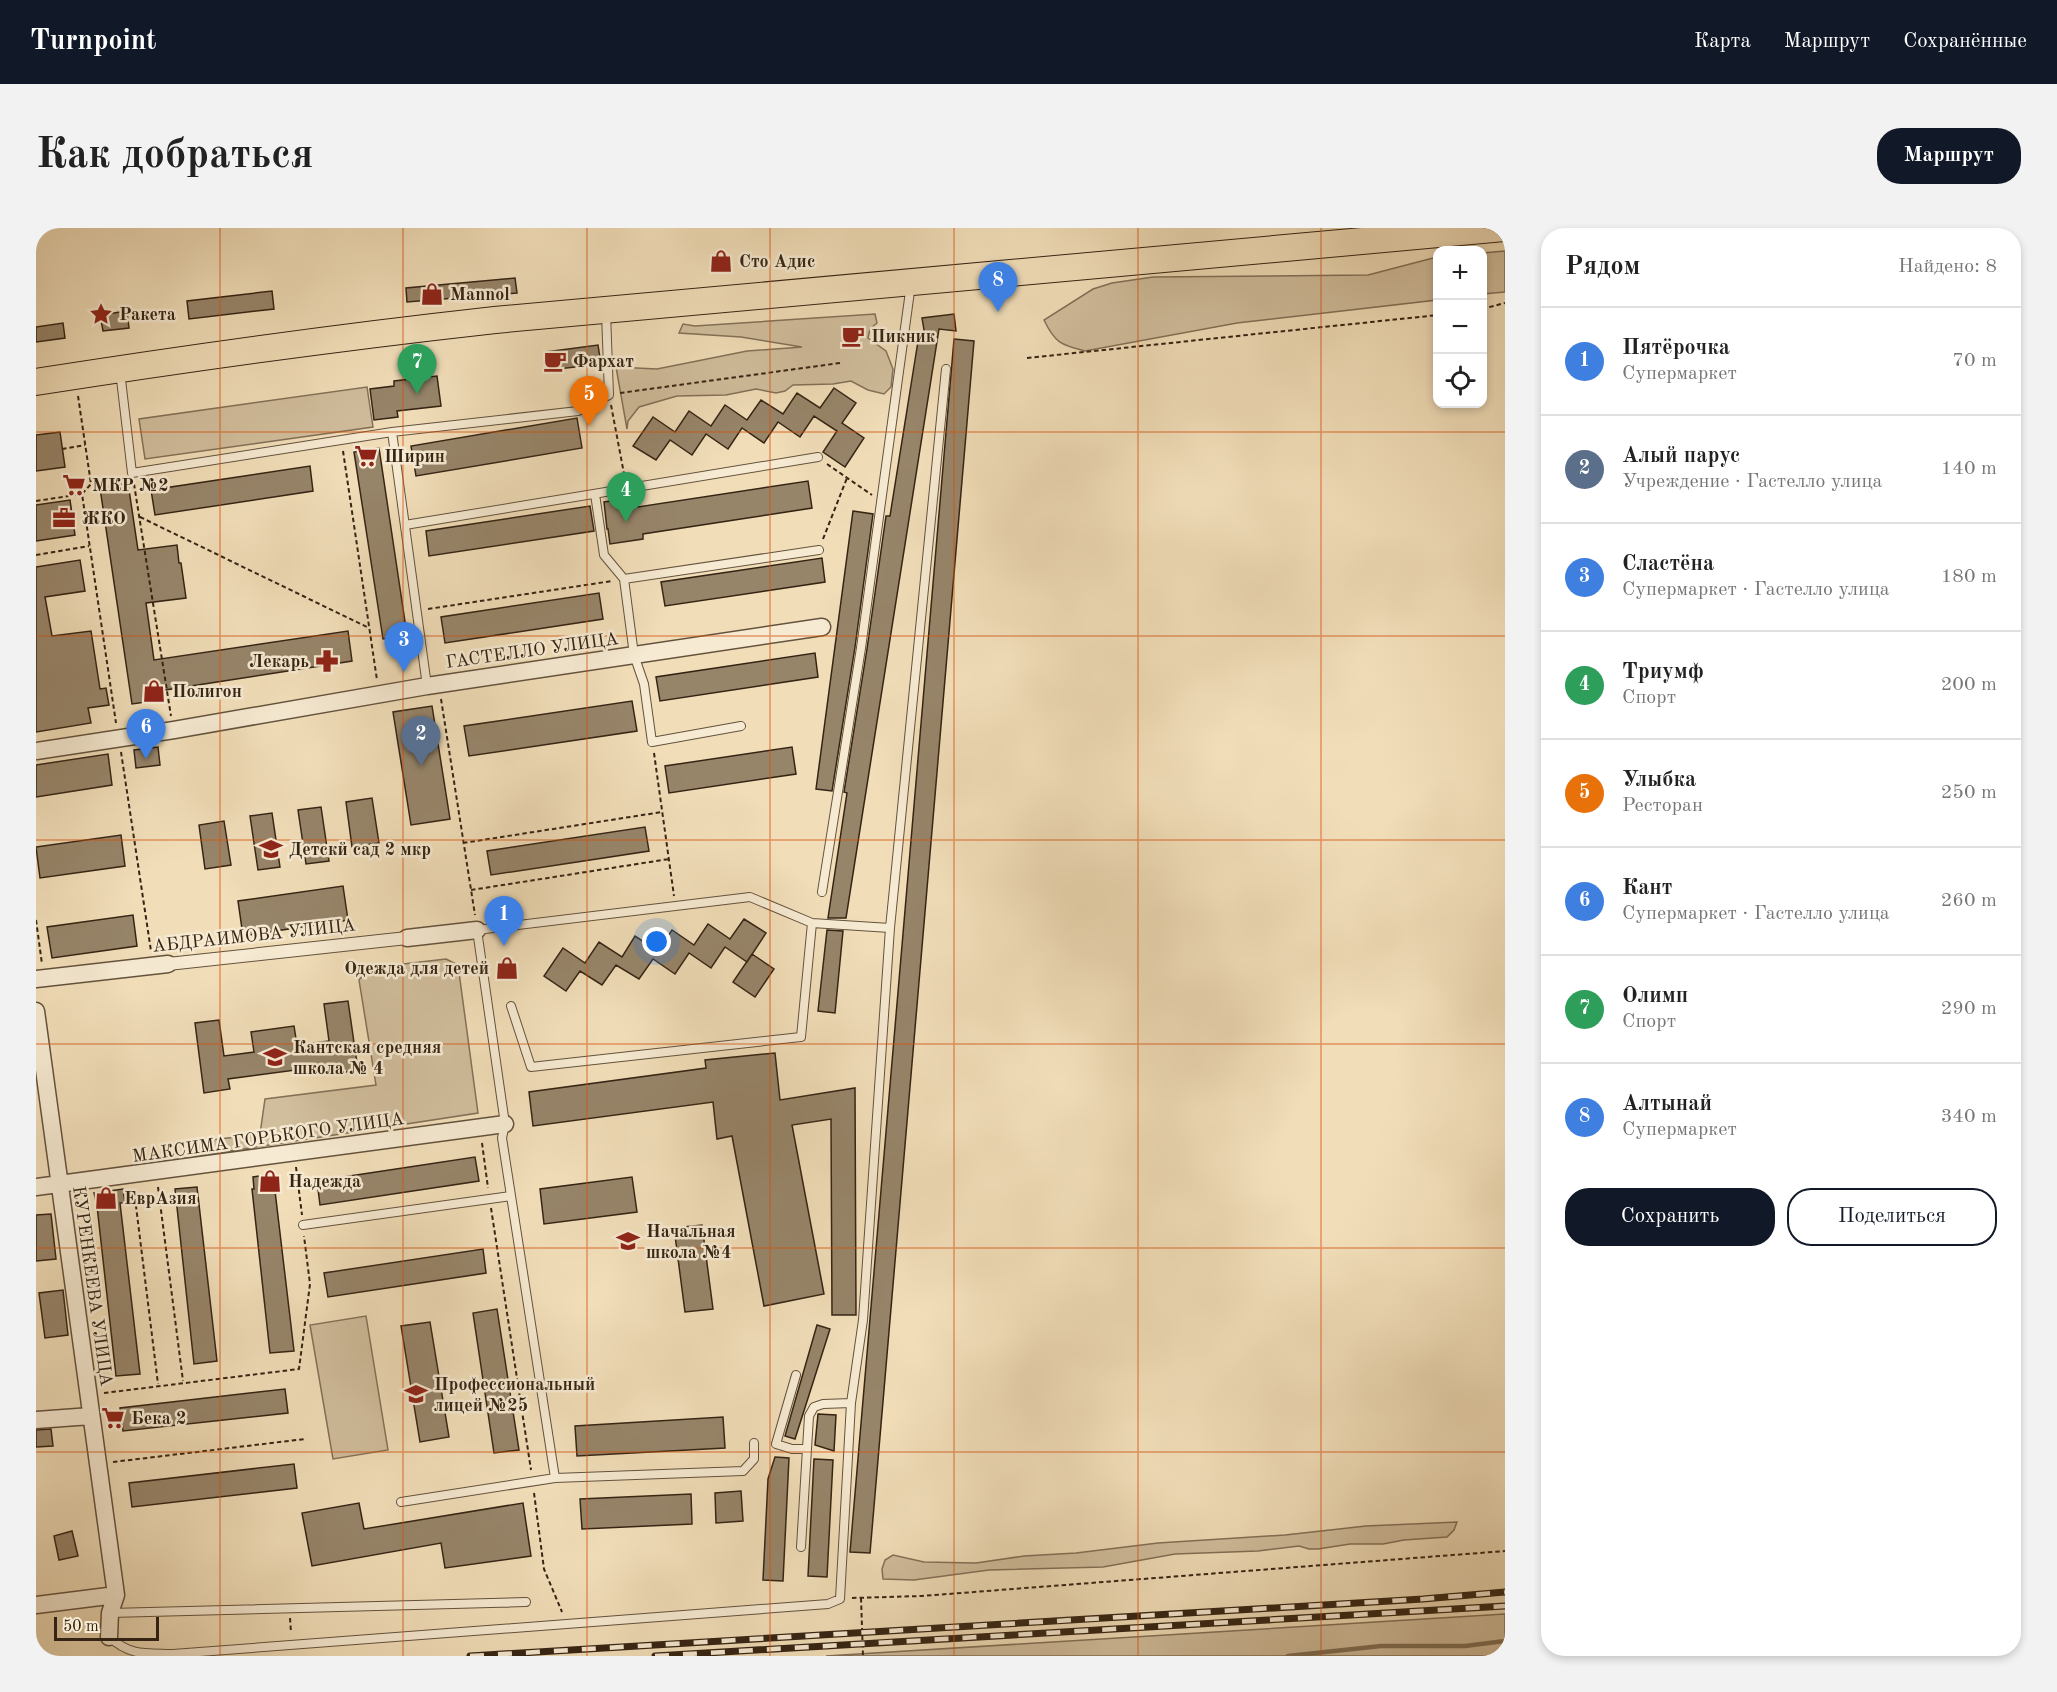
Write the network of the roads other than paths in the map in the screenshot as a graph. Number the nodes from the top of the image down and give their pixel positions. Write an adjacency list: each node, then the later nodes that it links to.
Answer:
1 (1505, 228): 2 (main road)
2 (911, 283): 3 (main road); 18 (lane)
3 (606, 310): 4 (main road); 7 (lane)
4 (120, 369): 6 (main road); 7 (lane)
5 (946, 369): 20 (lane)
6 (36, 382)
7 (392, 432): 10 (lane)
8 (818, 457): 9 (lane)
9 (595, 494): 10 (lane); 12 (lane)
10 (405, 525): 15 (lane)
11 (819, 550): 12 (lane)
12 (624, 579): 14 (lane)
13 (822, 627): 14 (street, ГАСТЕЛЛО УЛИЦА)
14 (634, 655): 15 (street, ГАСТЕЛЛО УЛИЦА); 16 (lane)
15 (433, 685): 17 (street, ГАСТЕЛЛО УЛИЦА)
16 (741, 726)
17 (36, 752)
18 (822, 892)
19 (812, 923): 20 (lane); 21 (lane); 25 (lane)
20 (890, 928): 33 (lane)
21 (477, 930): 22 (street, АБДРАИМОВА УЛИЦА); 27 (lane)
22 (407, 938): 23 (street, АБДРАИМОВА УЛИЦА)
23 (160, 965): 24 (street, АБДРАИМОВА УЛИЦА)
24 (36, 979)
25 (511, 1006)
26 (36, 1011): 28 (street, КУРЕНКЕЕВА УЛИЦА)
27 (505, 1124): 28 (street, МАКСИМА ГОРЬКОГО УЛИЦА); 30 (lane)
28 (60, 1184): 29 (street, МАКСИМА ГОРЬКОГО УЛИЦА); 34 (street, КУРЕНКЕЕВА УЛИЦА)
29 (36, 1187)
30 (511, 1196): 31 (lane); 38 (lane)
31 (303, 1225)
32 (796, 1375): 37 (lane)
33 (851, 1403): 37 (lane); 45 (lane)
34 (91, 1416): 35 (street); 41 (street, КУРЕНКЕЕВА УЛИЦА)
35 (36, 1420)
36 (754, 1443): 38 (lane)
37 (807, 1449): 40 (lane)
38 (555, 1478): 39 (lane)
39 (401, 1502)
40 (801, 1547)
41 (116, 1595): 43 (street); 44 (street, КУРЕНКЕЕВА УЛИЦА)
42 (526, 1602): 44 (lane)
43 (36, 1605)
44 (110, 1613): 45 (street, КУРЕНКЕЕВА УЛИЦА)
45 (109, 1637)

